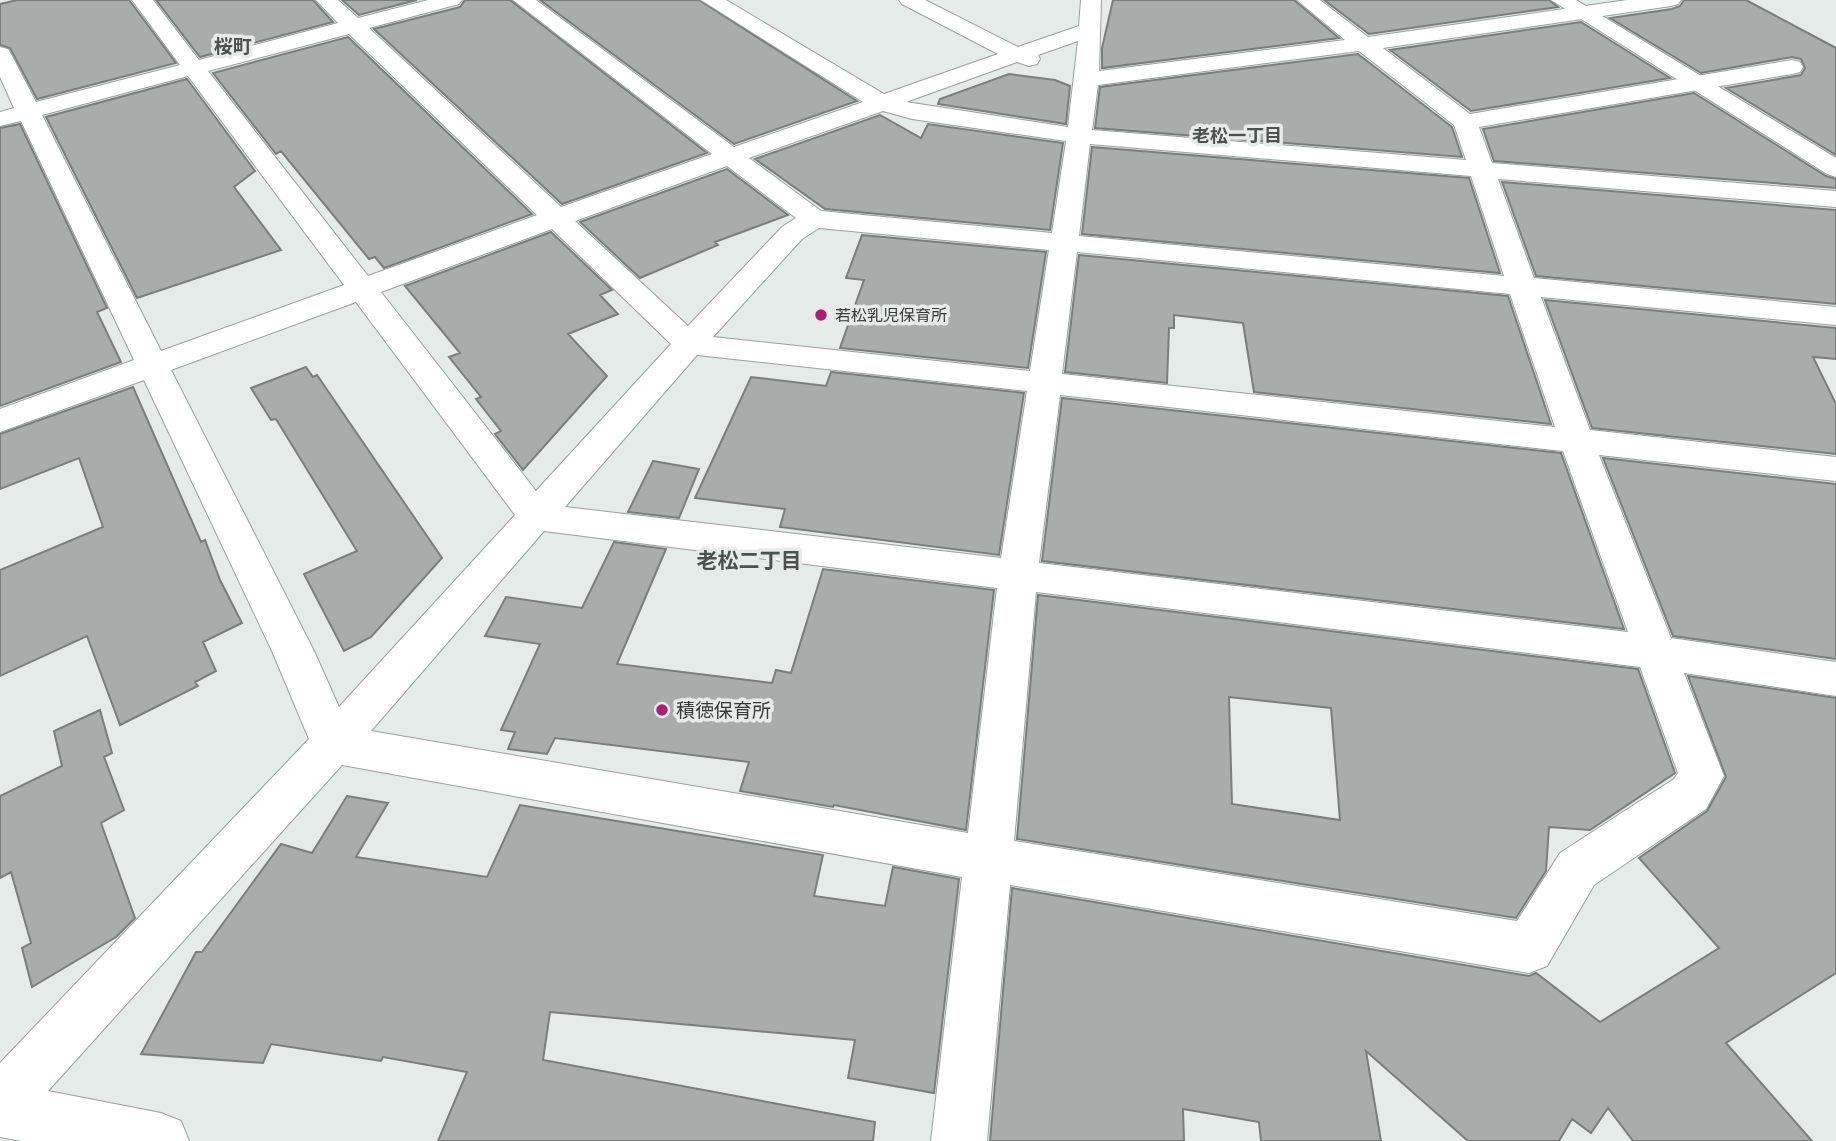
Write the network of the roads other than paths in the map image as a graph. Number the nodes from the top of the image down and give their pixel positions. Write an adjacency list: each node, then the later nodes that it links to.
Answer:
1 (142, 0): 18 (street)
2 (326, 0): 12 (street)
3 (452, 0): 12 (street)
4 (523, 0): 26 (street)
5 (711, 0): 21 (street)
6 (909, 0): 16 (street)
7 (1091, 0): 13 (street)
8 (1307, 0): 14 (street)
9 (1561, 0): 11 (street)
10 (1671, 0): 11 (street)
11 (1582, 12): 14 (street); 20 (street)
12 (353, 26): 18 (street); 30 (street)
13 (1088, 30): 16 (street); 19 (street)
14 (1362, 44): 19 (street); 24 (street)
15 (0, 54): 22 (street)
16 (1014, 54): 19 (street); 21 (street)
17 (1793, 67): 20 (street)
18 (193, 69): 22 (street); 34 (street)
19 (1087, 78): 25 (street)
20 (1701, 84): 24 (street); 27 (street)
21 (880, 102): 25 (street); 26 (street)
22 (27, 111): 23 (street); 37 (street)
23 (0, 119)
24 (1465, 122): 28 (street)
25 (1080, 136): 28 (street); 32 (street)
26 (732, 155): 30 (street); 31 (street)
27 (1836, 169)
28 (1483, 170): 29 (street); 33 (street)
29 (1836, 200)
30 (556, 218): 34 (street); 36 (street)
31 (814, 219): 32 (street); 36 (street)
32 (1065, 241): 33 (street); 38 (street)
33 (1521, 287): 35 (street); 40 (street)
34 (361, 289): 37 (street); 42 (street)
35 (1836, 316)
36 (689, 344): 38 (street); 42 (street)
37 (152, 364): 39 (street); 46 (street)
38 (1045, 382): 40 (street); 43 (street)
39 (0, 421)
40 (1577, 442): 41 (street); 44 (street)
41 (1836, 469)
42 (536, 517): 43 (street); 46 (street)
43 (1018, 575): 44 (street); 47 (street)
44 (1654, 652): 45 (street); 47 (street)
45 (1836, 679)
46 (333, 744): 47 (street); 48 (street)
47 (987, 859): 51 (street)
48 (0, 1103)
49 (0, 1109): 50 (street)
50 (161, 1141)
51 (959, 1141)

